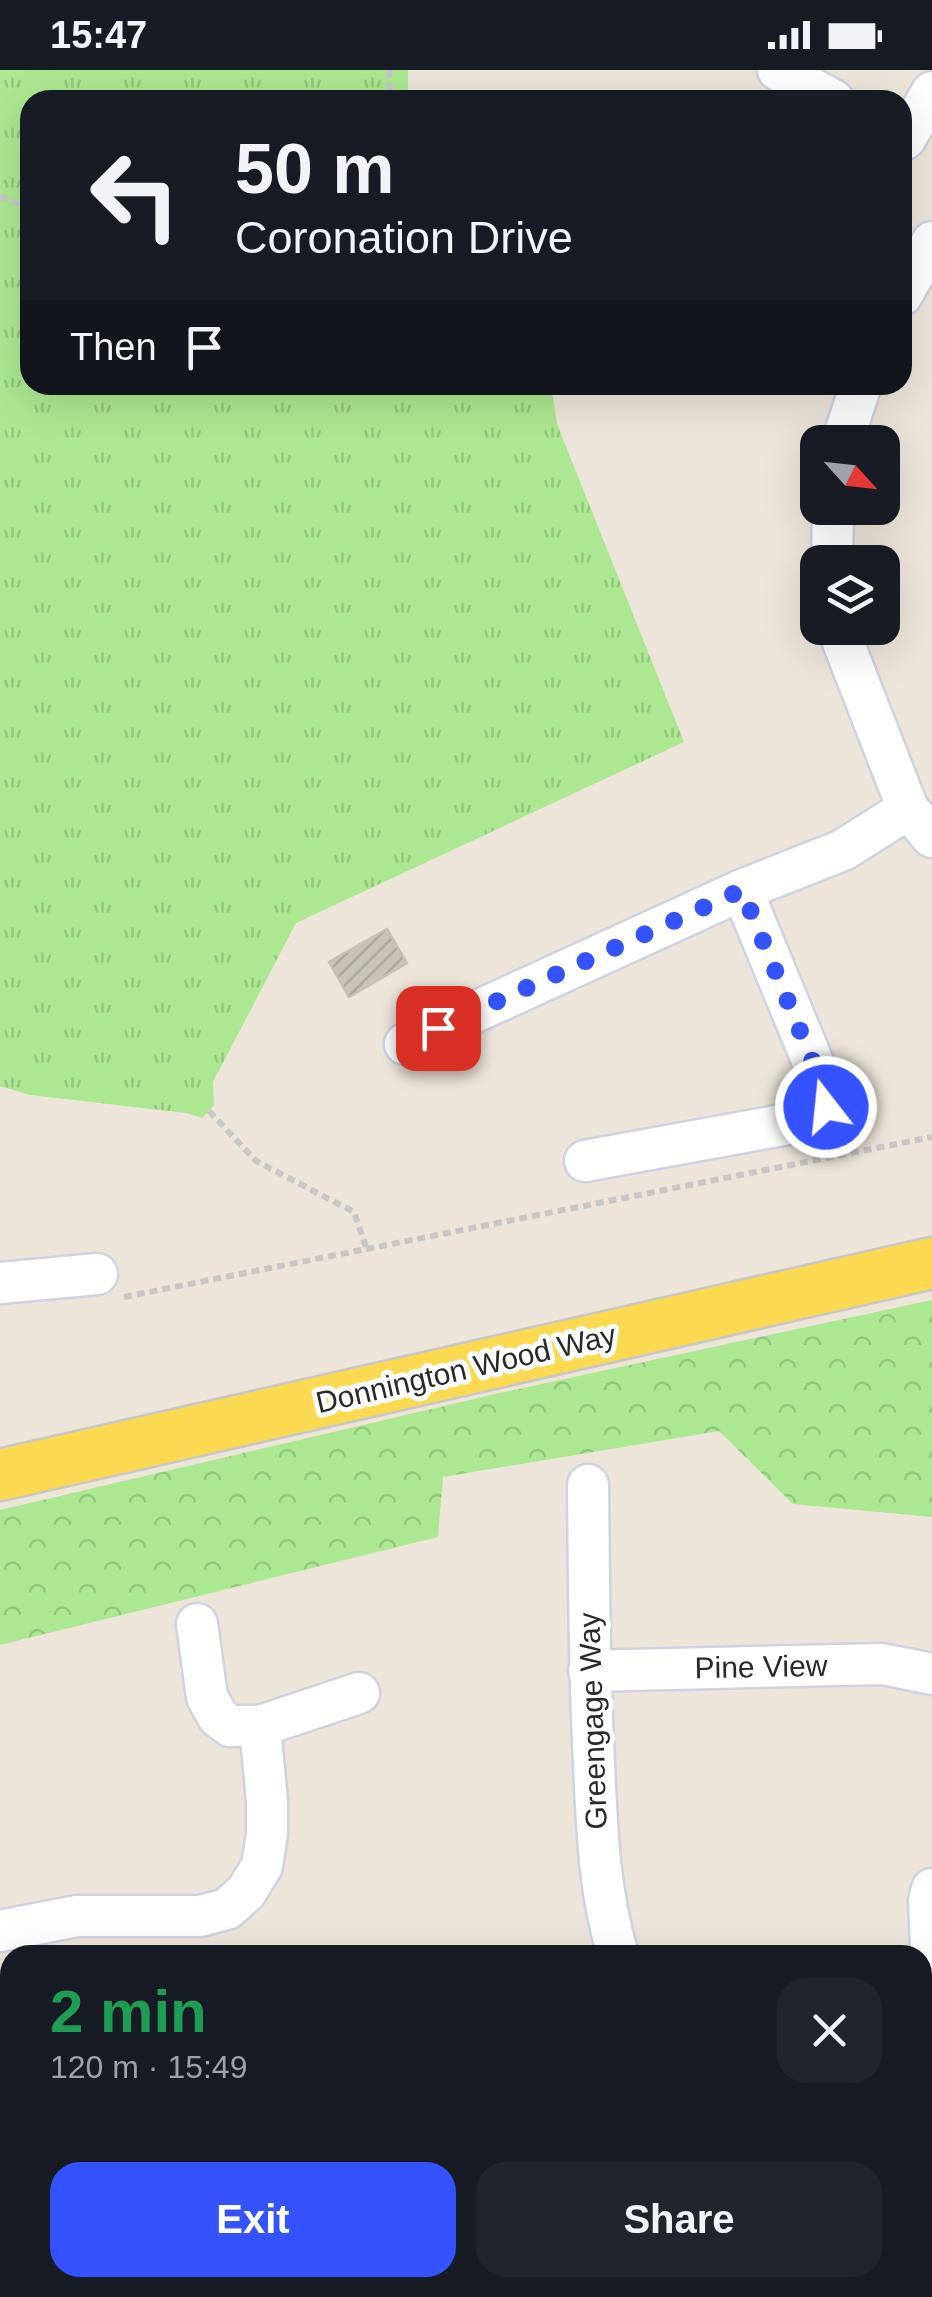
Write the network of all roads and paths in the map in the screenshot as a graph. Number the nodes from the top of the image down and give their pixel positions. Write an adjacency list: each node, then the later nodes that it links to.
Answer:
1 (778, 70): 2 (street)
2 (815, 90)
3 (932, 92): 4 (street)
4 (913, 144)
5 (932, 242): 6 (street)
6 (912, 278)
7 (858, 395): 8 (street)
8 (848, 425)
9 (844, 645): 10 (street)
10 (920, 823): 11 (street)
11 (742, 890): 12 (street); 15 (street)
12 (405, 1044)
13 (208, 1112): 16 (path)
14 (932, 1138): 16 (path)
15 (585, 1161)
16 (367, 1250): 19 (path)
17 (932, 1263): 20 (main road, Donnington Wood Way)
18 (0, 1284): 19 (street)
19 (102, 1287)
20 (0, 1475)
21 (588, 1486): 23 (street, Greengage Way)
22 (197, 1624): 26 (street)
23 (589, 1671): 24 (street, Pine View); 29 (street, Greengage Way)
24 (932, 1674)
25 (359, 1693): 26 (street)
26 (260, 1726): 28 (street)
27 (932, 1890): 30 (street)
28 (0, 1931)
29 (615, 1945)
30 (931, 1945)

